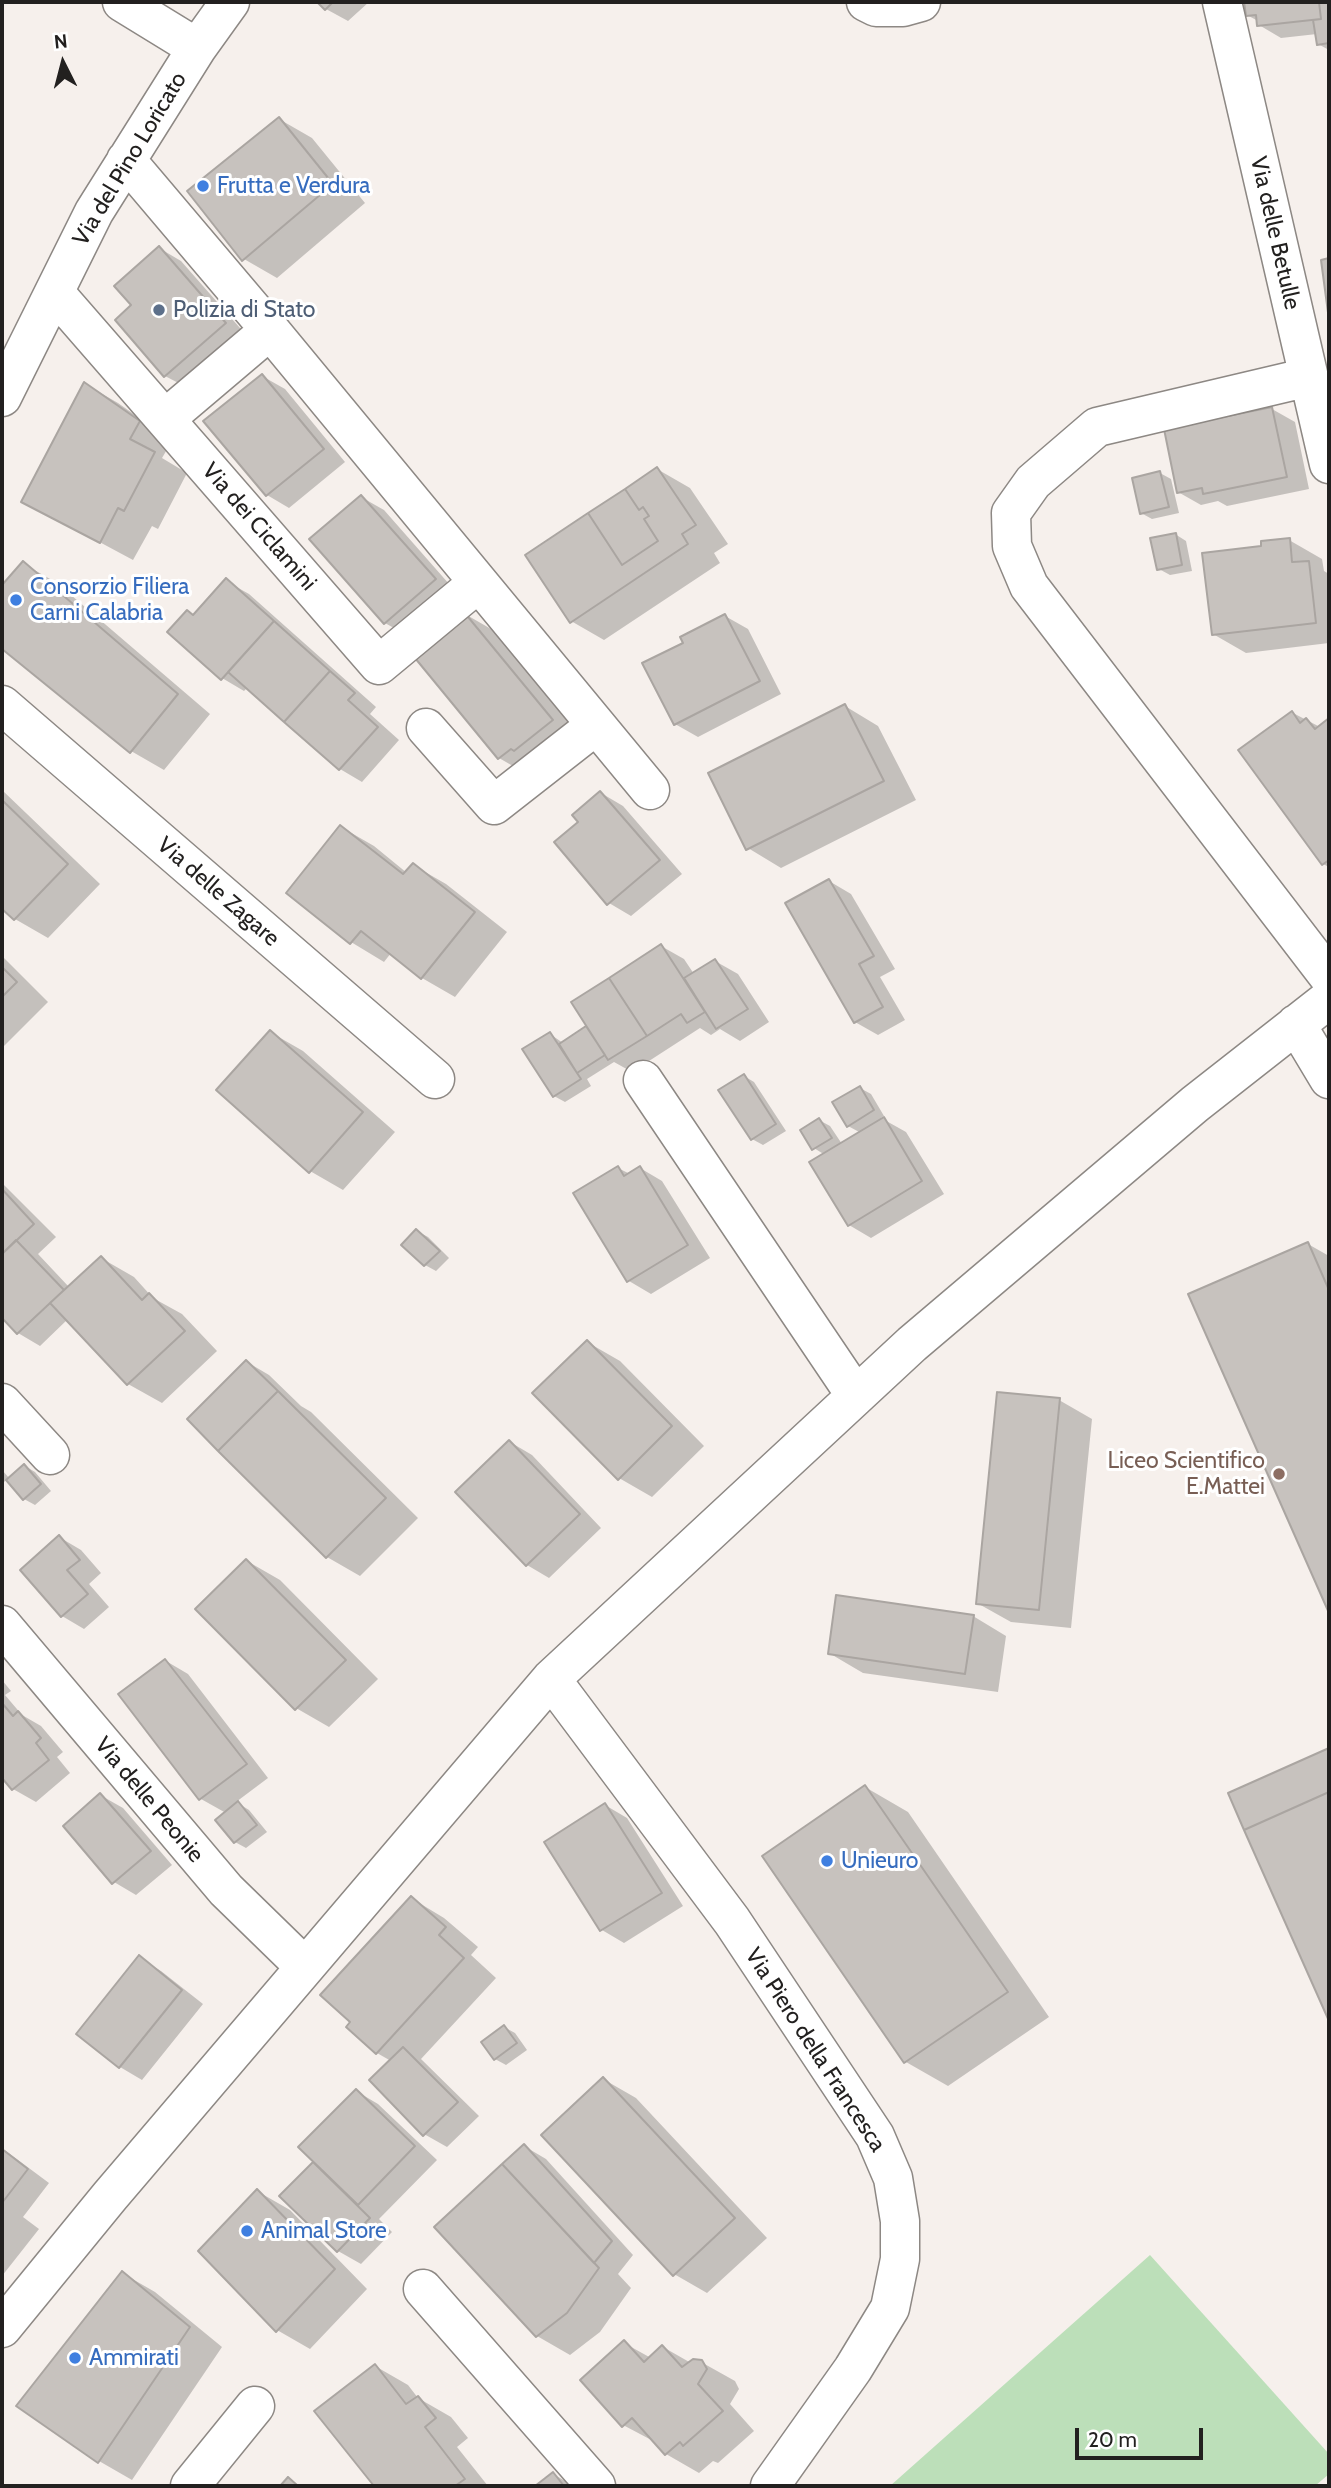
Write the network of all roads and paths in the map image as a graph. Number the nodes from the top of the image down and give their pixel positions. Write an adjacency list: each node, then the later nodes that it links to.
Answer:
1 (122, 2): 6 (street)
2 (230, 2): 6 (street, Via del Pino Loricato)
3 (866, 2): 4 (street)
4 (921, 2)
5 (1222, 2): 10 (street, Via delle Betulle)
6 (197, 48): 7 (street, Via del Pino Loricato)
7 (126, 160): 8 (street, Via del Pino Loricato); 9 (street)
8 (55, 293): 11 (street, Via del Pino Loricato); 12 (street, Via dei Ciclamini)
9 (270, 330): 12 (street); 14 (street)
10 (1309, 377): 13 (street, Via delle Betulle); 19 (street)
11 (2, 397)
12 (165, 419): 14 (street, Via dei Ciclamini)
13 (1329, 464)
14 (478, 583): 16 (street)
15 (2, 705): 21 (street, Via delle Zagare)
16 (595, 726): 17 (street); 18 (street)
17 (426, 728)
18 (650, 790)
19 (1329, 996): 20 (street)
20 (1296, 1024): 22 (street); 24 (street)
21 (435, 1079)
22 (1329, 1079)
23 (643, 1080): 24 (street)
24 (856, 1396): 28 (street)
25 (2, 1403): 26 (street)
26 (50, 1455)
27 (2, 1625): 29 (street, Via delle Peonie)
28 (551, 1679): 29 (street); 35 (street, Via Piero della Francesca)
29 (305, 1967): 31 (street)
30 (423, 2289): 34 (street)
31 (2, 2328)
32 (255, 2406): 33 (street)
33 (190, 2486)
34 (596, 2486)
35 (770, 2486)

